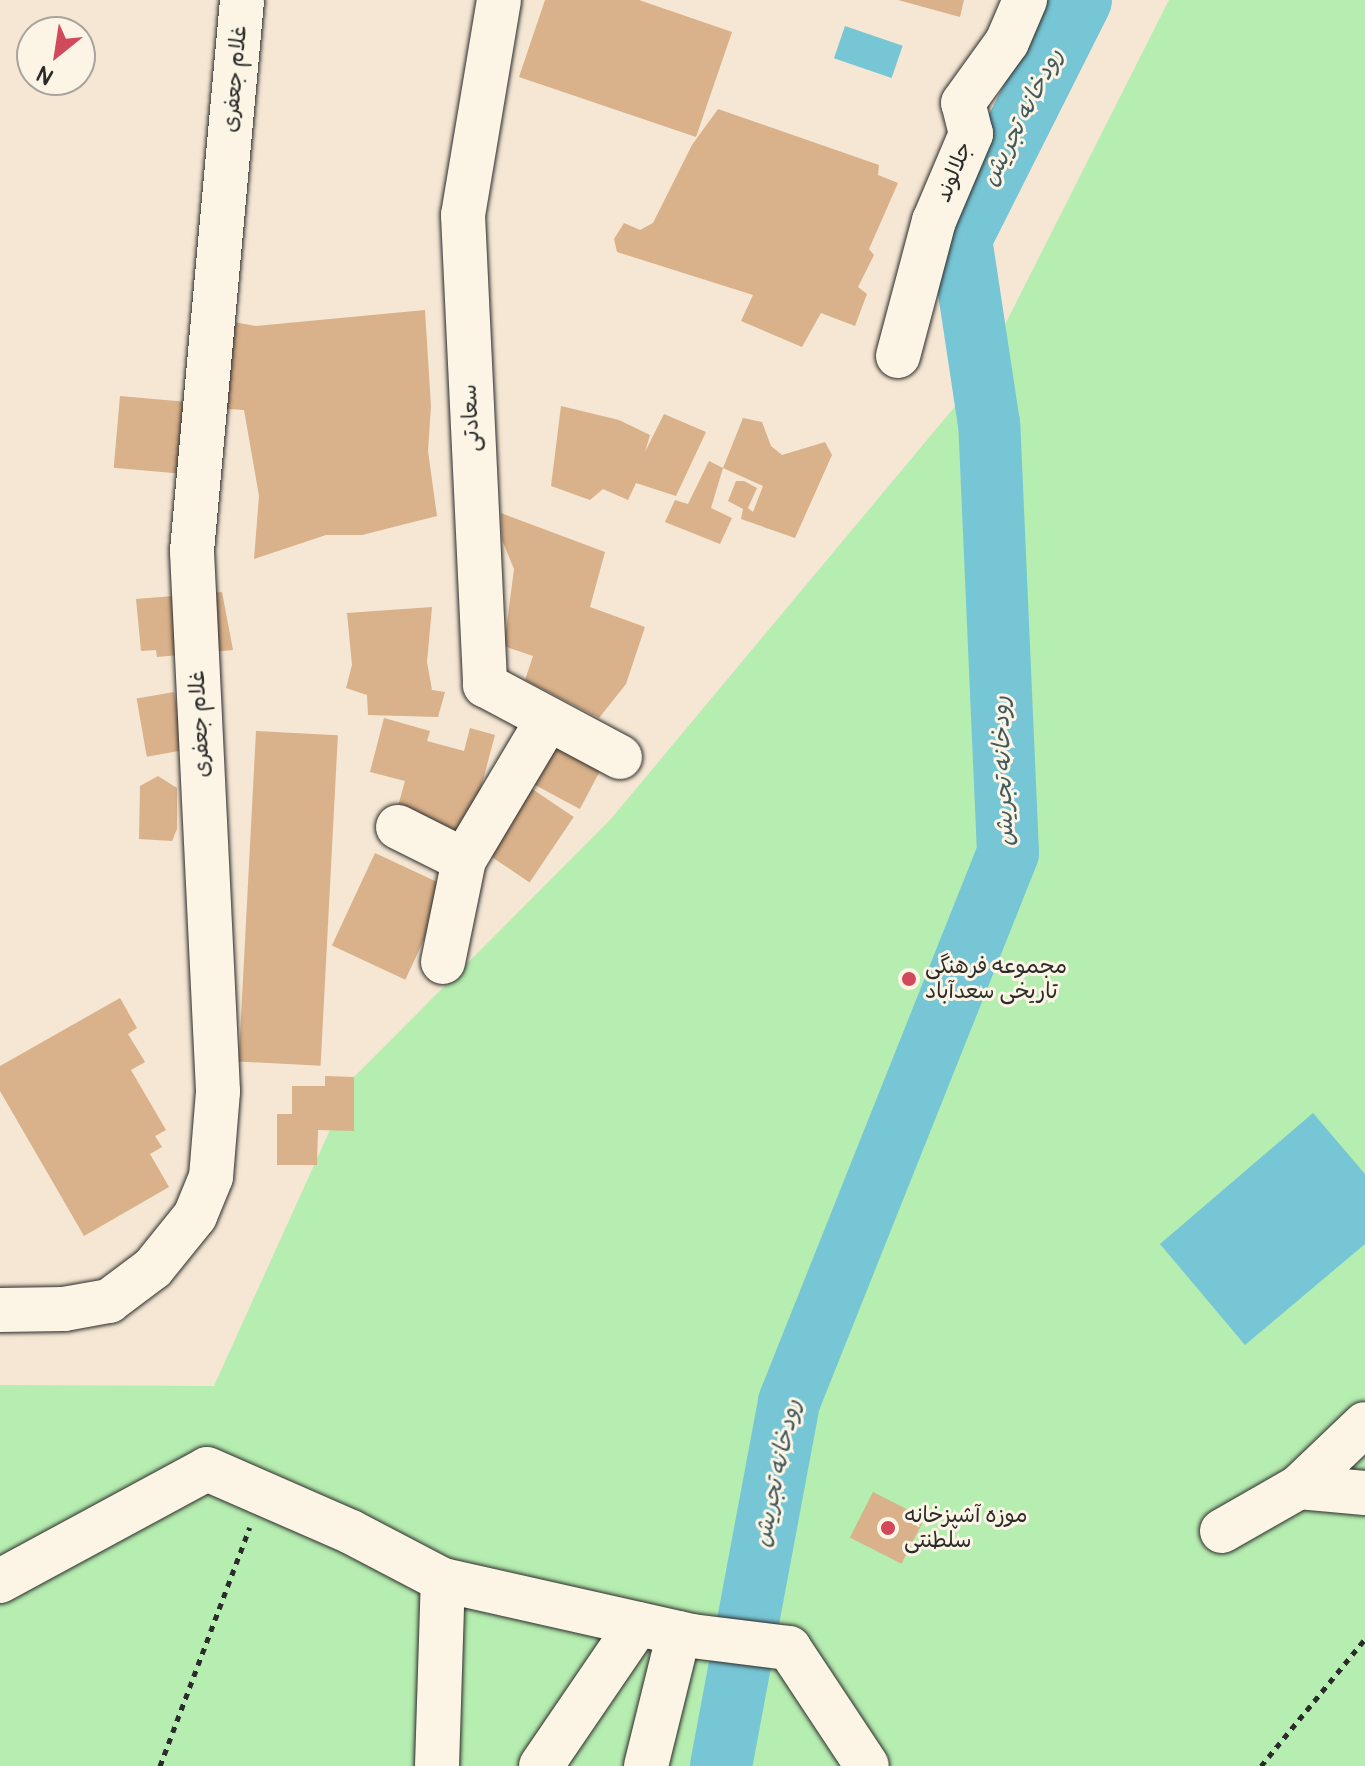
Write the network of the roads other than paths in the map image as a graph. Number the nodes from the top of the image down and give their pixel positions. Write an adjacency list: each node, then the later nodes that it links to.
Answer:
1 (242, 0): 10 (street, غلام جعفری)
2 (499, 0): 5 (street, سعادتی)
3 (1025, 0): 4 (street, جلالوند)
4 (898, 356)
5 (548, 719): 6 (street, سعادتی); 8 (street)
6 (620, 757)
7 (398, 827): 8 (street)
8 (464, 860): 9 (street)
9 (443, 962)
10 (0, 1310)
11 (1365, 1424): 12 (street)
12 (1299, 1487): 13 (street); 14 (street)
13 (1365, 1493)
14 (1222, 1531)
15 (443, 1580): 16 (street); 17 (street); 18 (street)
16 (0, 1581)
17 (669, 1631): 19 (street); 20 (street); 21 (street)
18 (437, 1766)
19 (541, 1766)
20 (646, 1766)
21 (867, 1766)

